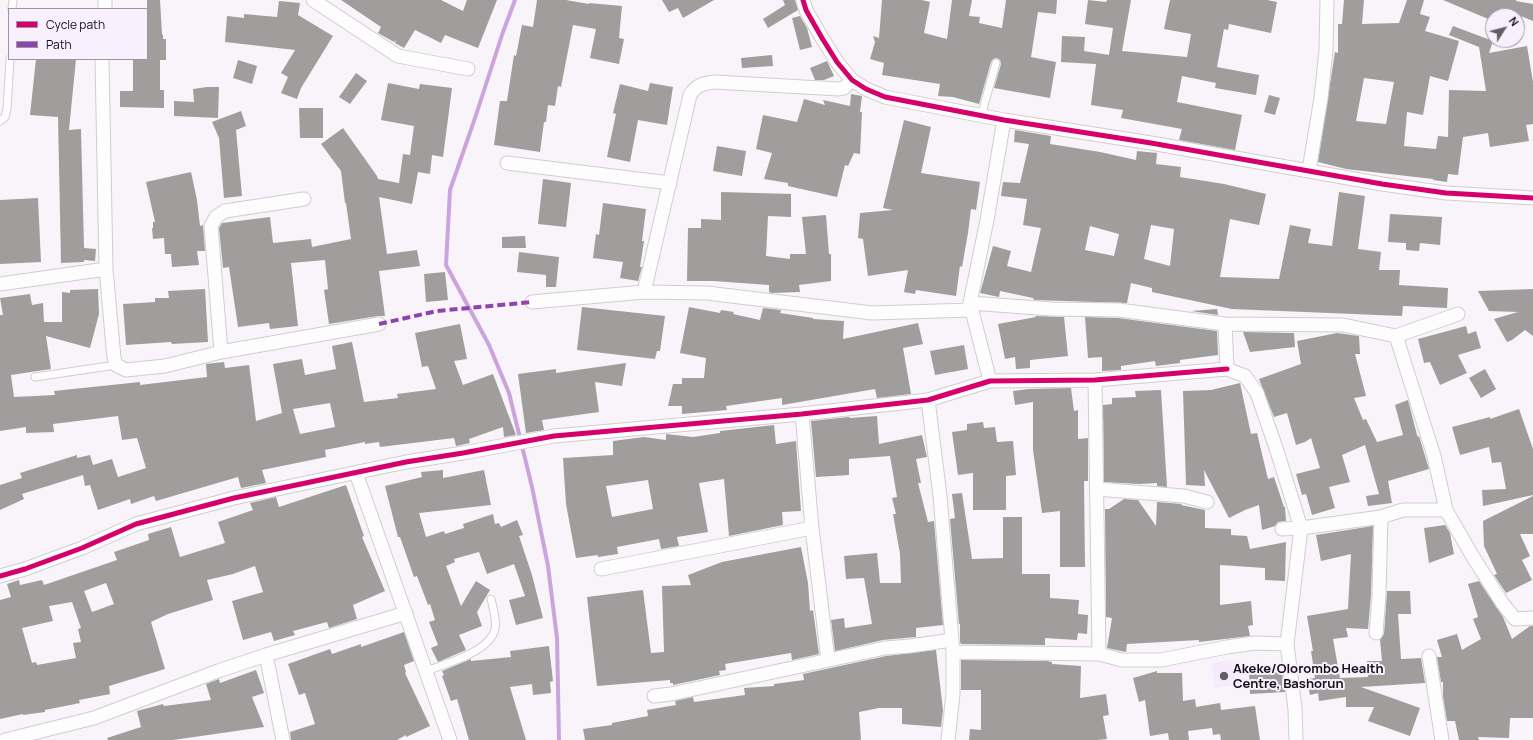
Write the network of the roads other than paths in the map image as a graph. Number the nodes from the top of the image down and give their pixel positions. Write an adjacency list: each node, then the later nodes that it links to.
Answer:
1 (313, 0): 7 (street)
2 (803, 0): 8 (street)
3 (1327, 0): 13 (street)
4 (10, 60): 11 (lane)
5 (102, 60): 17 (street)
6 (996, 63): 9 (lane)
7 (468, 69)
8 (852, 80): 9 (street); 14 (street)
9 (981, 116): 10 (street)
10 (1004, 120): 13 (street); 21 (street)
11 (0, 121)
12 (507, 163): 14 (street)
13 (1309, 170): 15 (street)
14 (670, 183): 19 (street)
15 (1533, 198)
16 (304, 199): 26 (street)
17 (106, 269): 18 (street); 27 (street)
18 (0, 284)
19 (644, 292): 20 (street); 21 (street)
20 (532, 302)
21 (971, 306): 24 (street); 31 (street)
22 (1458, 314): 25 (street)
23 (379, 324): 26 (street)
24 (1225, 324): 25 (street); 28 (street)
25 (1396, 336): 37 (street)
26 (221, 352): 27 (street)
27 (116, 365): 29 (lane)
28 (1227, 369): 30 (street); 40 (street)
29 (35, 377)
30 (1095, 380): 31 (street); 35 (street)
31 (990, 381): 32 (street)
32 (928, 400): 33 (street); 49 (street)
33 (802, 414): 34 (street); 39 (street)
34 (356, 473): 43 (street); 45 (street)
35 (1097, 489): 36 (street); 50 (street)
36 (1207, 502)
37 (1446, 510): 38 (street); 46 (street)
38 (1380, 516): 40 (street); 47 (street)
39 (812, 528): 42 (street); 53 (street)
40 (1301, 528): 41 (street); 48 (street)
41 (1282, 529)
42 (601, 568)
43 (0, 576)
44 (491, 599): 54 (lane)
45 (406, 613): 51 (street); 54 (street)
46 (1533, 618)
47 (1376, 632)
48 (1287, 644): 50 (street); 60 (street)
49 (952, 646): 50 (street); 53 (street); 59 (street)
50 (1099, 654)
51 (266, 655): 56 (street); 57 (street)
52 (1429, 656): 61 (street)
53 (828, 660): 55 (street)
54 (426, 672): 58 (street)
55 (654, 696)
56 (5, 740)
57 (283, 740)
58 (449, 740)
59 (948, 740)
60 (1296, 740)
61 (1442, 740)

